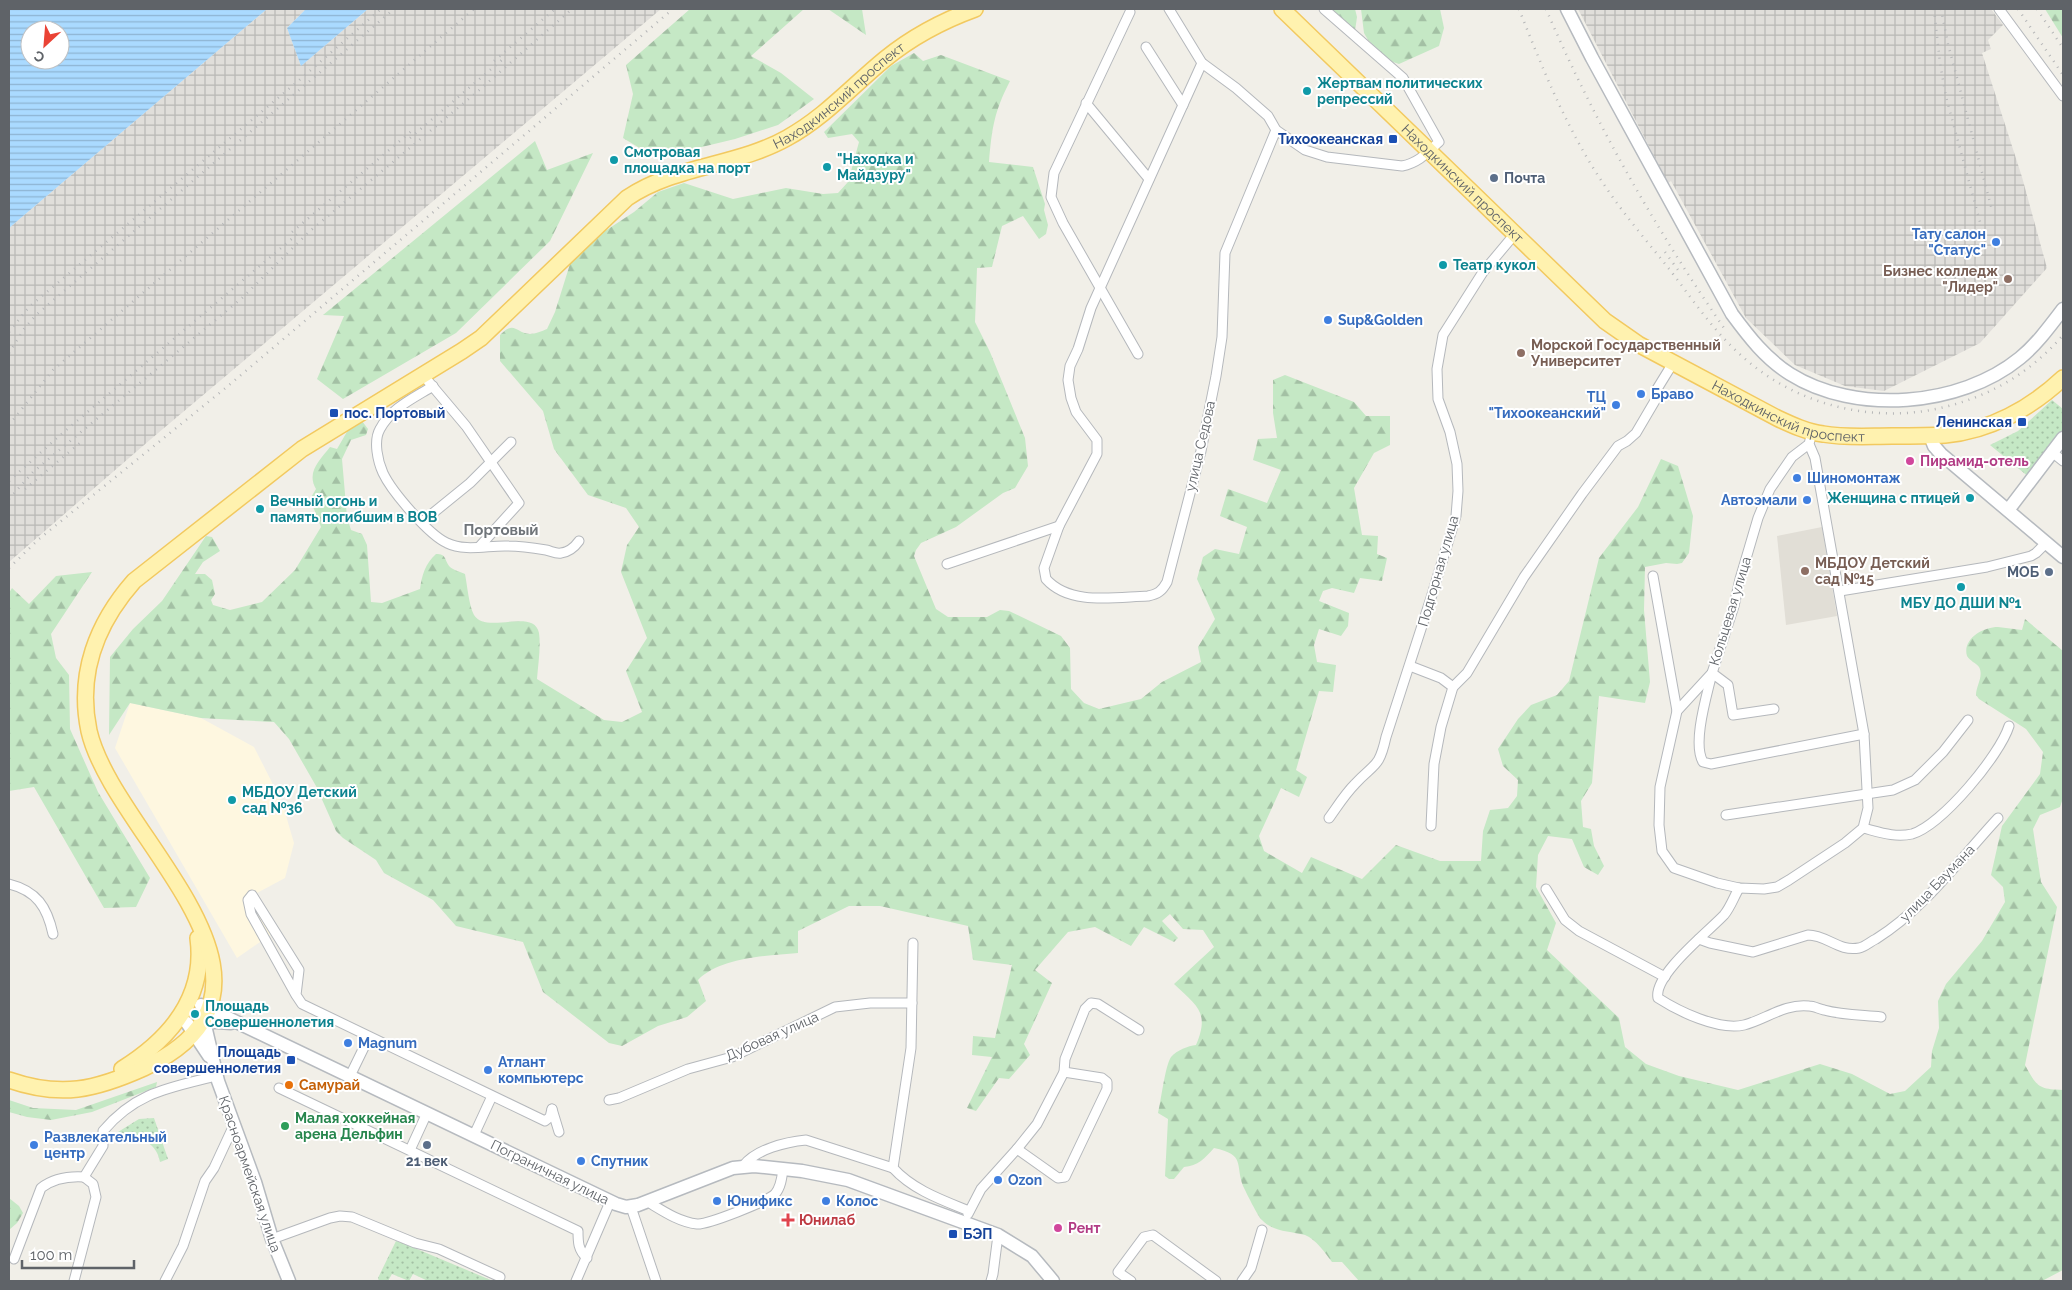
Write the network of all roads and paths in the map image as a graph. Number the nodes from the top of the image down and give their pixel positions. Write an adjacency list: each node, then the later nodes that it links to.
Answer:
1 (975, 9): 22 (main road, Находкинский проспект)
2 (1169, 9): 9 (street)
3 (1282, 9): 14 (main road, Находкинский проспект)
4 (1324, 9): 14 (street)
5 (1567, 9): 18 (main road)
6 (1999, 9): 10 (street)
7 (1130, 12): 11 (street)
8 (1146, 47): 12 (street)
9 (1202, 64): 12 (street, улица Седова); 13 (street)
10 (2063, 96)
11 (1086, 103): 15 (street); 17 (street)
12 (1183, 105): 15 (street, улица Седова)
13 (1276, 130): 14 (street); 32 (street, улица Седова)
14 (1434, 147): 16 (main road, Находкинский проспект)
15 (1149, 179): 17 (street, улица Седова)
16 (1514, 235): 20 (main road, Находкинский проспект); 40 (street, Подгорная улица)
17 (1101, 289): 19 (street); 32 (street, улица Седова)
18 (2063, 309)
19 (1138, 354)
20 (1673, 364): 24 (main road, Находкинский проспект); 42 (street)
21 (2063, 378): 23 (main road, Находкинский проспект)
22 (428, 380): 28 (street); 31 (street); 57 (main road, Находкинский проспект)
23 (1930, 436): 24 (main road, Находкинский проспект); 30 (main road)
24 (1810, 438): 39 (street); 41 (street, Кольцевая улица)
25 (2063, 438): 27 (main road)
26 (511, 442): 28 (street)
27 (2052, 452): 29 (street); 30 (main road)
28 (491, 461): 31 (street); 35 (street)
29 (2063, 461)
30 (2009, 509): 34 (main road)
31 (422, 522): 35 (street)
32 (1059, 526): 37 (street)
33 (579, 541): 35 (street)
34 (2046, 542): 36 (main road); 39 (street)
35 (480, 546)
36 (2063, 556)
37 (947, 564)
38 (1653, 576): 44 (street)
39 (1840, 591): 47 (street)
40 (1410, 666): 42 (street); 50 (street, Подгорная улица)
41 (1712, 673): 43 (street); 44 (street, Кольцевая улица); 47 (street)
42 (1453, 687): 52 (street)
43 (1774, 709)
44 (1677, 711): 55 (street)
45 (1968, 720): 48 (street)
46 (2009, 726): 53 (street)
47 (1864, 734): 48 (street)
48 (1868, 793): 49 (street); 53 (street)
49 (1726, 815)
50 (1329, 818)
51 (1998, 818): 59 (street, улица Баумана)
52 (1431, 826)
53 (1863, 828): 55 (street)
54 (9, 884): 58 (street)
55 (1739, 888): 59 (street)
56 (1546, 889): 61 (street)
57 (188, 903): 64 (main road); 66 (main road)
58 (53, 934)
59 (1699, 939): 61 (street)
60 (913, 944): 63 (street)
61 (1665, 977): 65 (street)
62 (296, 995): 62 (street); 68 (street)
63 (912, 1003): 76 (street, Дубовая улица); 84 (street)
64 (205, 1012): 66 (main road); 66 (main road); 69 (main road, Красноармейская улица); 71 (main road, Пограничная улица)
65 (1881, 1017)
66 (189, 1022): 69 (main road, Красноармейская улица); 73 (main road); 73 (main road)
67 (1140, 1030): 70 (street)
68 (369, 1037): 71 (street); 75 (street)
69 (215, 1071): 78 (main road, Красноармейская улица); 86 (street)
70 (1064, 1072): 81 (street); 81 (street)
71 (350, 1076): 77 (main road, Пограничная улица)
72 (9, 1080): 73 (main road)
73 (86, 1088)
74 (279, 1088): 82 (street)
75 (492, 1096): 79 (street); 80 (street)
76 (609, 1100)
77 (428, 1113): 80 (main road, Пограничная улица); 82 (street)
78 (234, 1125): 93 (main road, Красноармейская улица); 99 (street)
79 (559, 1132)
80 (474, 1135): 87 (main road, Пограничная улица)
81 (1017, 1149): 90 (street)
82 (410, 1150): 95 (street)
83 (743, 1166): 84 (street); 85 (main road, Пограничная улица); 88 (main road, Пограничная улица)
84 (893, 1168): 90 (street)
85 (783, 1169): 88 (street); 90 (main road, Пограничная улица)
86 (84, 1177): 94 (street); 98 (street)
87 (610, 1202): 89 (main road, Пограничная улица); 95 (street)
88 (648, 1202): 89 (main road, Пограничная улица)
89 (631, 1207): 102 (street)
90 (967, 1216): 92 (main road, Пограничная улица)
91 (1262, 1230): 106 (street)
92 (998, 1235): 97 (street); 103 (main road, Пограничная улица)
93 (272, 1239): 96 (street); 100 (main road, Красноармейская улица)
94 (14, 1258)
95 (587, 1258): 101 (street)
96 (500, 1277)
97 (994, 1279)
98 (74, 1281)
99 (165, 1281)
100 (288, 1281)
101 (576, 1281)
102 (656, 1281)
103 (1053, 1281)
104 (1131, 1281): 105 (street)
105 (1216, 1281)
106 (1242, 1281)

